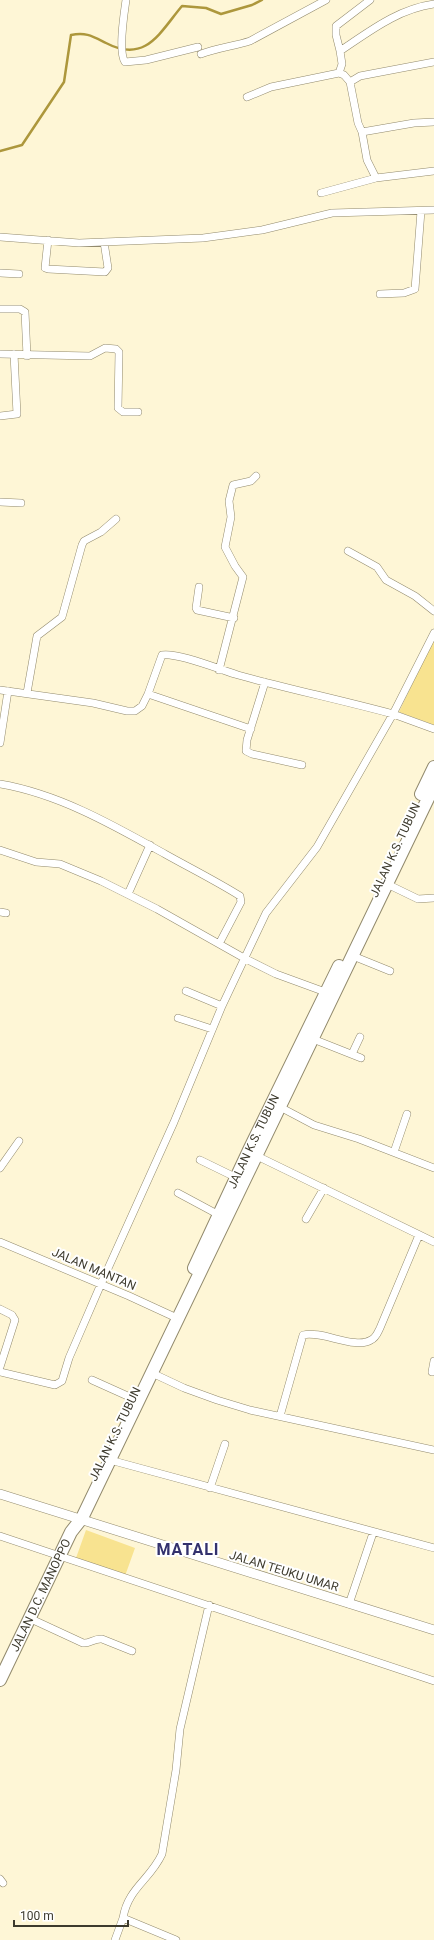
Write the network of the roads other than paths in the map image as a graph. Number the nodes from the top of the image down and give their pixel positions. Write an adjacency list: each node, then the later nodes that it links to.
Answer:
1 (126, 0): 2 (street)
2 (326, 0)
3 (370, 0): 5 (street)
4 (434, 4): 5 (street)
5 (340, 51): 7 (street)
6 (434, 62): 8 (street)
7 (339, 73): 8 (street); 9 (street)
8 (350, 82): 11 (street)
9 (247, 97)
10 (434, 122): 11 (street)
11 (362, 132): 13 (street)
12 (434, 171): 13 (street)
13 (376, 178): 14 (street)
14 (321, 193)
15 (434, 210): 16 (street)
16 (421, 211): 19 (street); 22 (street)
17 (0, 237): 18 (street)
18 (48, 240): 19 (street); 19 (street)
19 (104, 242)
20 (0, 273): 21 (street)
21 (19, 274)
22 (380, 294)
23 (0, 309): 26 (street)
24 (0, 354): 25 (street)
25 (14, 354): 26 (street); 28 (street)
26 (26, 356): 27 (street)
27 (138, 412)
28 (0, 416)
29 (256, 476): 36 (street)
30 (0, 502): 31 (street)
31 (21, 503)
32 (116, 518): 42 (street)
33 (348, 551): 35 (street)
34 (199, 587): 36 (street)
35 (434, 611)
36 (234, 618): 38 (street)
37 (434, 633): 44 (street)
38 (219, 670): 39 (street); 43 (street)
39 (264, 682): 44 (street); 45 (street)
40 (0, 690): 41 (street)
41 (8, 691): 42 (street); 47 (street)
42 (27, 693): 43 (street)
43 (148, 694): 45 (street)
44 (393, 714): 46 (street); 59 (street)
45 (251, 729): 48 (street)
46 (434, 729)
47 (0, 743)
48 (302, 765)
49 (434, 767): 62 (highway, JALAN K.S. TUBUN)
50 (0, 784): 52 (street)
51 (432, 793): 54 (highway, JALAN K.S. TUBUN)
52 (150, 845): 55 (street); 57 (street)
53 (0, 850): 55 (street)
54 (387, 884): 56 (street); 58 (highway, JALAN K.S. TUBUN)
55 (128, 894): 57 (street)
56 (434, 898)
57 (219, 944): 59 (street)
58 (353, 956): 60 (street); 62 (highway, JALAN K.S. TUBUN)
59 (244, 958): 62 (street); 63 (street)
60 (390, 971)
61 (186, 991): 63 (street)
62 (330, 994): 67 (highway, JALAN K.S. TUBUN); 78 (highway, JALAN K.S. TUBUN)
63 (222, 1006): 65 (street)
64 (178, 1018): 65 (street)
65 (212, 1029): 86 (street)
66 (360, 1037): 68 (street)
67 (313, 1038): 68 (street); 70 (highway, JALAN K.S. TUBUN)
68 (352, 1054): 69 (street)
69 (361, 1058)
70 (280, 1107): 73 (street); 74 (highway, JALAN K.S. TUBUN)
71 (407, 1114): 73 (street)
72 (19, 1141): 76 (street)
73 (394, 1152): 77 (street)
74 (257, 1156): 79 (street); 88 (highway, JALAN K.S. TUBUN)
75 (200, 1160): 78 (street)
76 (0, 1168)
77 (434, 1168)
78 (236, 1178): 81 (highway, JALAN K.S. TUBUN)
79 (324, 1188): 82 (street); 83 (street)
80 (178, 1193): 81 (street)
81 (219, 1215): 88 (highway, JALAN K.S. TUBUN)
82 (306, 1219)
83 (419, 1235): 85 (street); 96 (street)
84 (0, 1242): 86 (street, JALAN MANTAN)
85 (434, 1242)
86 (101, 1284): 88 (street, JALAN MANTAN); 91 (street)
87 (0, 1309): 90 (street)
88 (175, 1318): 93 (highway, JALAN K.S. TUBUN); 95 (highway, JALAN K.S. TUBUN)
89 (434, 1361): 92 (street)
90 (0, 1366)
91 (0, 1372)
92 (432, 1372)
93 (152, 1373): 96 (street); 99 (highway, JALAN K.S. TUBUN)
94 (92, 1380): 95 (street)
95 (132, 1398): 102 (highway, JALAN K.S. TUBUN)
96 (280, 1416): 98 (street)
97 (225, 1444): 100 (street)
98 (434, 1450)
99 (110, 1460): 100 (street); 102 (highway, JALAN K.S. TUBUN)
100 (210, 1488): 103 (street)
101 (0, 1494): 102 (street, JALAN TEUKU UMAR)
102 (79, 1517): 106 (highway, JALAN D.C. MANOPPO); 107 (street, JALAN TEUKU UMAR)
103 (373, 1533): 105 (street); 107 (street)
104 (0, 1536): 106 (street)
105 (434, 1548)
106 (60, 1555): 108 (street); 109 (highway, JALAN D.C. MANOPPO)
107 (349, 1604): 110 (street, JALAN TEUKU UMAR)
108 (209, 1605): 113 (street); 114 (street)
109 (29, 1618): 111 (street); 112 (highway, JALAN D.C. MANOPPO)
110 (434, 1630)
111 (132, 1651)
112 (6, 1665)
113 (434, 1681)
114 (123, 1918): 115 (street); 116 (street)
115 (115, 1940)
116 (176, 1940)

